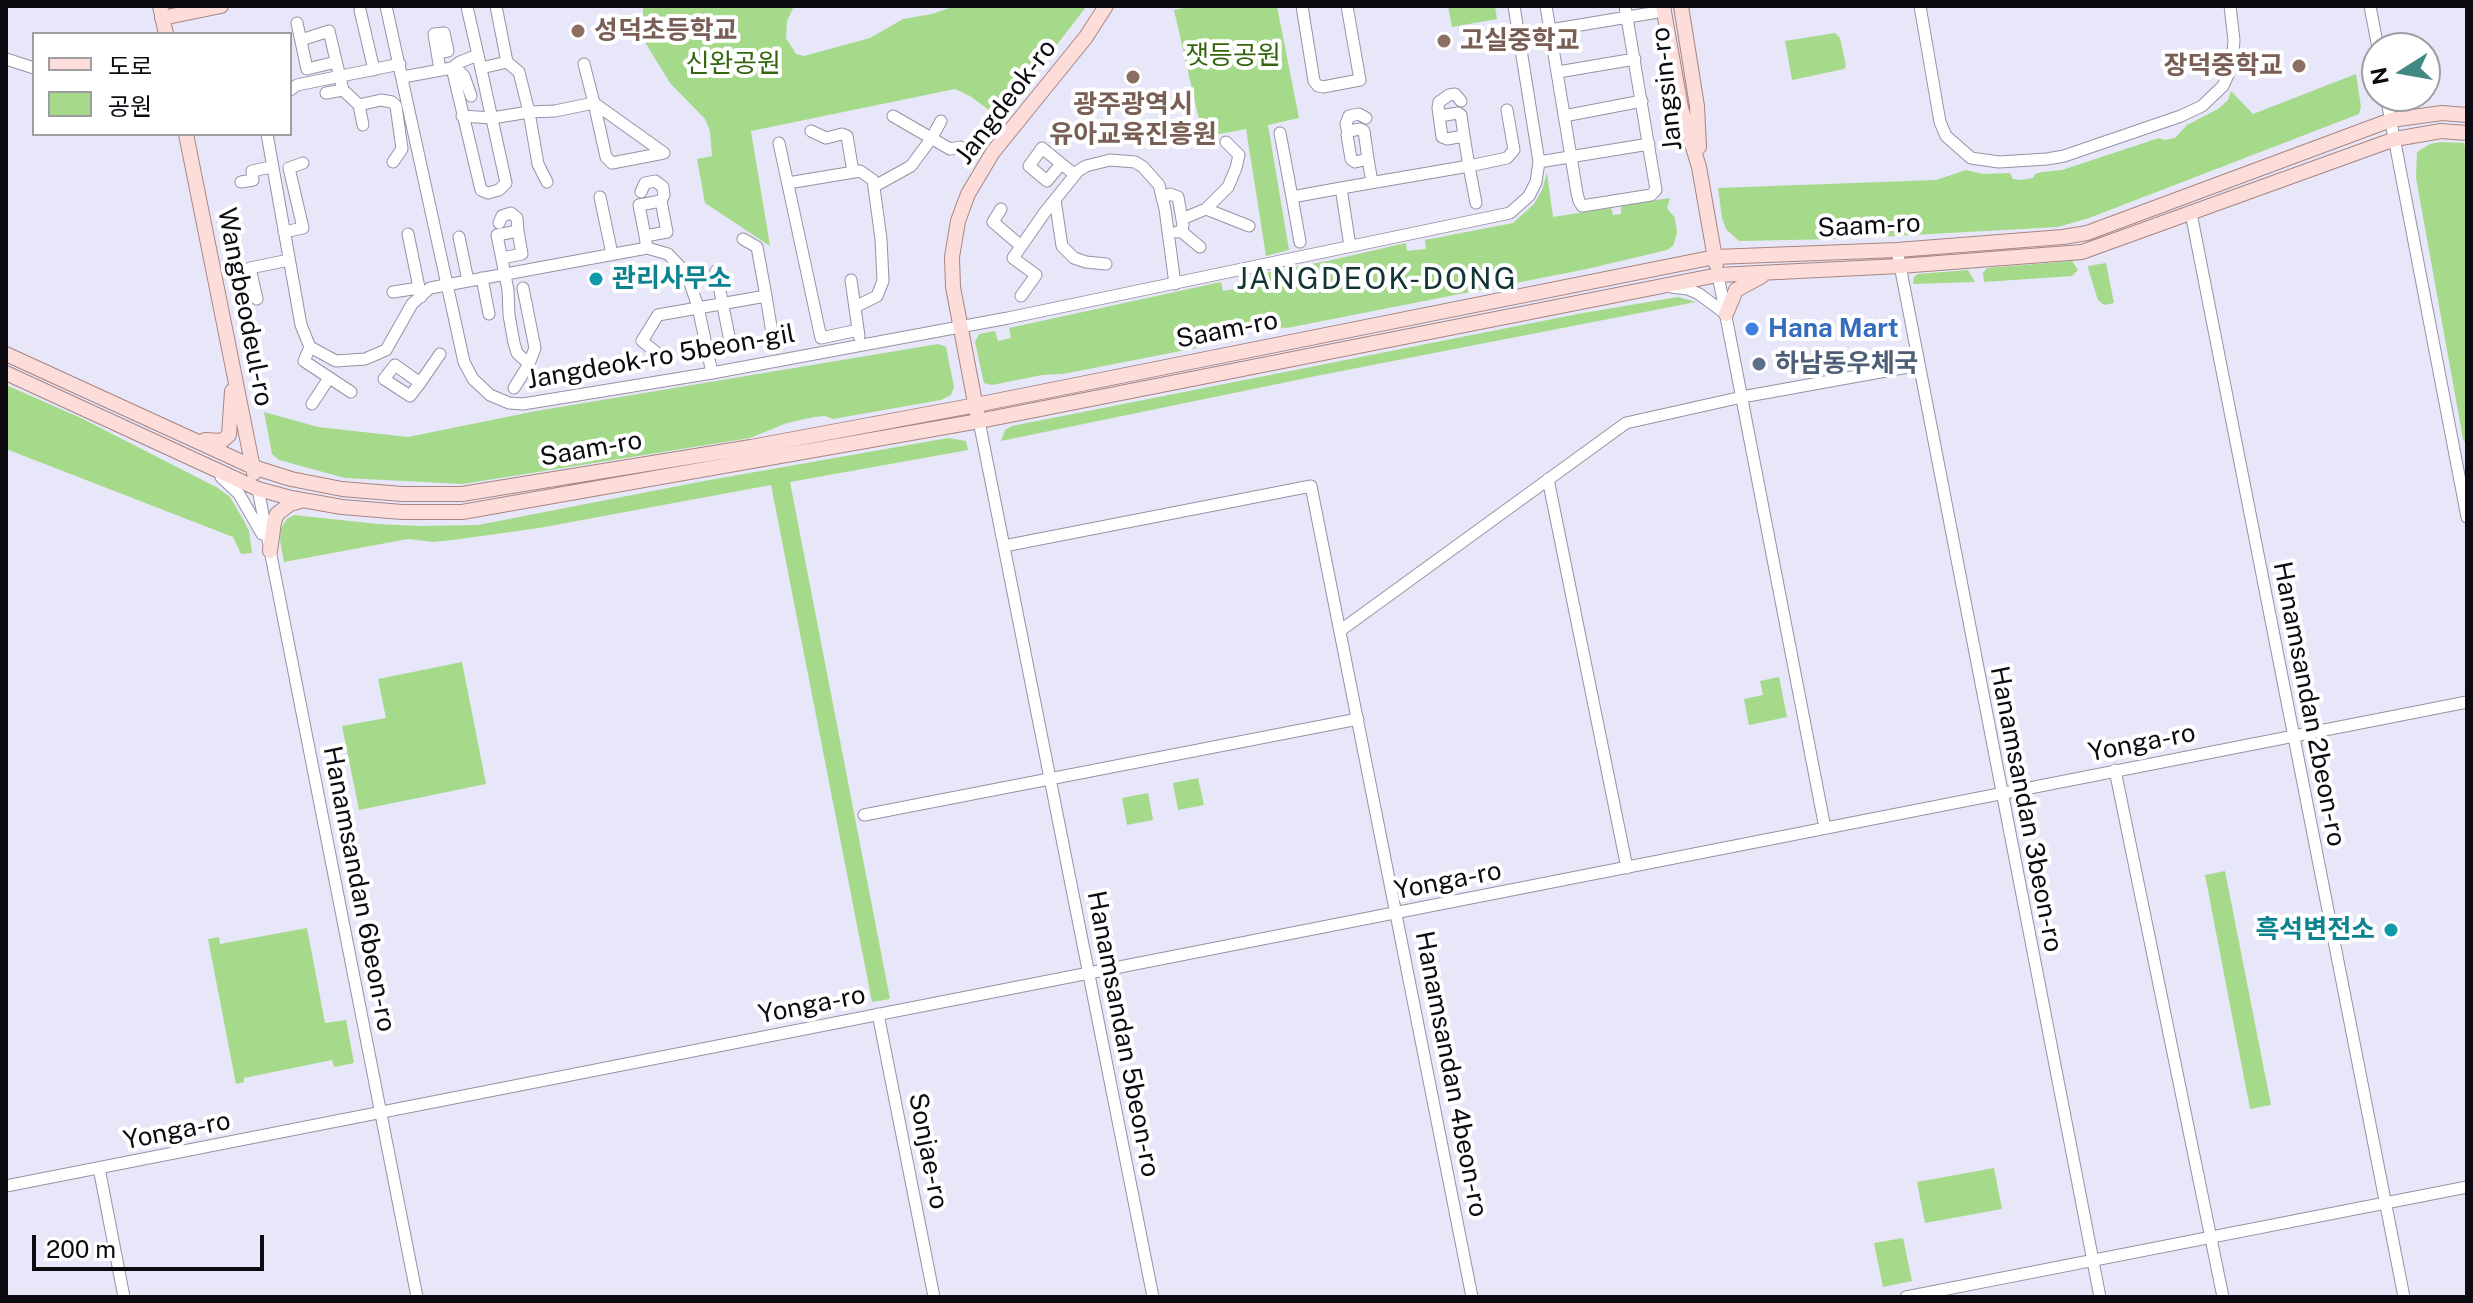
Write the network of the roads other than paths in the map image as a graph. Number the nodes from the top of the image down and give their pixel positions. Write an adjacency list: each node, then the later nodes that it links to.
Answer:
1 (221, 6): 16 (main road)
2 (386, 6): 30 (street, Jangdeok-ro 5beon-gil)
3 (496, 6): 29 (street)
4 (1106, 6): 141 (main road, Jangdeok-ro)
5 (1302, 6): 6 (street)
6 (1347, 6)
7 (1514, 6): 22 (street)
8 (1546, 6): 19 (street)
9 (1681, 6): 79 (main road, Jangsin-ro)
10 (1920, 6): 11 (street)
11 (2230, 6)
12 (2370, 6): 21 (street)
13 (467, 7): 28 (street)
14 (1664, 9): 17 (street); 79 (main road, Jangsin-ro)
15 (360, 10): 33 (street)
16 (161, 12): 20 (main road)
17 (1626, 12): 19 (street); 26 (street)
18 (297, 23): 23 (street)
19 (1549, 29): 22 (street); 35 (street)
20 (166, 32)
21 (2375, 32)
22 (1520, 35): 74 (street)
23 (301, 40): 27 (street); 27 (street)
24 (437, 53): 34 (street)
25 (6, 59): 32 (street)
26 (1635, 59): 35 (street); 43 (street)
27 (336, 62): 36 (street)
28 (480, 62): 29 (street); 34 (street); 54 (street)
29 (507, 62): 47 (street)
30 (400, 64): 33 (street); 37 (street, Jangdeok-ro 5beon-gil)
31 (584, 64): 44 (street)
32 (32, 67)
33 (374, 70): 36 (street)
34 (448, 70): 37 (street); 41 (street); 50 (street)
35 (1558, 72): 53 (street)
36 (340, 77): 38 (street); 39 (street)
37 (403, 77): 128 (street, Jangdeok-ro 5beon-gil)
38 (292, 89)
39 (343, 90): 40 (street); 45 (street)
40 (326, 93)
41 (471, 96)
42 (1461, 101): 52 (street)
43 (1642, 101): 53 (street); 69 (street)
44 (594, 103): 44 (street); 47 (street)
45 (359, 105): 58 (street); 73 (street)
46 (1507, 110): 77 (street)
47 (529, 112): 54 (street); 84 (street)
48 (2389, 112): 56 (street)
49 (2467, 115): 56 (main road, Saam-ro)
50 (462, 116): 54 (street); 54 (street)
51 (893, 116): 65 (street)
52 (1439, 116): 64 (street); 64 (street)
53 (1564, 116): 72 (street)
54 (492, 118)
55 (1366, 118): 85 (street)
56 (2391, 120): 66 (street); 113 (main road, Saam-ro)
57 (941, 121): 65 (street)
58 (363, 125)
59 (811, 131): 81 (street)
60 (1280, 133): 91 (street)
61 (2467, 133): 66 (main road, Saam-ro)
62 (186, 136): 154 (main road, Wangbeodeul-ro)
63 (267, 136): 78 (street)
64 (1464, 136): 77 (street)
65 (931, 139): 70 (street); 87 (street)
66 (2395, 139): 98 (main road, Saam-ro); 171 (street)
67 (1226, 142): 97 (street)
68 (779, 143): 86 (street)
69 (1649, 144): 72 (street); 72 (street)
70 (960, 147)
71 (250, 158): 80 (street)
72 (1571, 158): 74 (street)
73 (393, 162)
74 (1539, 162): 111 (street, Jangdeok-ro 5beon-gil)
75 (303, 163): 103 (street)
76 (1061, 164): 82 (street)
77 (1469, 166): 85 (street); 95 (street)
78 (271, 167): 80 (street); 103 (street)
79 (1699, 167): 115 (main road, Jangsin-ro)
80 (252, 171): 83 (street)
81 (853, 172): 86 (street); 87 (street)
82 (1075, 175): 92 (street); 93 (street)
83 (241, 182)
84 (547, 182)
85 (1372, 182): 88 (street)
86 (788, 183): 142 (street)
87 (875, 186): 138 (street)
88 (1341, 188): 91 (street); 111 (street)
89 (641, 192): 94 (street)
90 (600, 197): 114 (street)
91 (1292, 197): 109 (street)
92 (1162, 198): 100 (street); 104 (street)
93 (1055, 200): 110 (street); 118 (street)
94 (661, 201): 108 (street); 108 (street)
95 (1476, 203)
96 (1001, 209): 110 (street)
97 (1206, 209): 100 (street); 101 (street)
98 (2191, 213): 119 (main road, Saam-ro); 177 (street, Hanamsandan 2beon-ro)
99 (499, 223): 102 (street)
100 (1182, 225): 104 (street); 112 (street)
101 (1249, 226)
102 (518, 231): 116 (street); 116 (street)
103 (284, 232): 117 (street)
104 (1168, 233): 127 (street)
105 (408, 234): 132 (street)
106 (459, 237): 126 (street)
107 (743, 239): 133 (street)
108 (646, 242): 114 (street); 137 (street)
109 (1300, 242)
110 (1021, 246): 134 (street)
111 (1350, 246): 127 (street, Jangdeok-ro 5beon-gil)
112 (1200, 247)
113 (1897, 250): 115 (main road, Saam-ro); 119 (street, Hanamsandan 3beon-ro)
114 (612, 254): 122 (street)
115 (1715, 257): 123 (main road, Jangsin-ro); 163 (main road, Saam-ro)
116 (502, 258): 122 (street)
117 (289, 260): 135 (street); 146 (street)
118 (1106, 264)
119 (1900, 266): 121 (main road, Saam-ro); 153 (street, Hanamsandan 3beon-ro)
120 (716, 271): 136 (street)
121 (1769, 272): 123 (main road, Saam-ro); 140 (main road)
122 (506, 274): 124 (street); 151 (street)
123 (1718, 275): 129 (main road, Saam-ro); 140 (street)
124 (482, 278): 126 (street); 139 (street)
125 (851, 280): 138 (street)
126 (468, 281): 128 (street)
127 (1175, 284): 141 (street, Jangdeok-ro 5beon-gil)
128 (448, 285): 132 (street); 156 (street, Jangdeok-ro 5beon-gil)
129 (1660, 285): 140 (street); 164 (main road, Saam-ro)
130 (523, 288): 151 (street)
131 (393, 292): 132 (street)
132 (420, 292): 147 (street)
133 (766, 296): 136 (street); 143 (street)
134 (1021, 296)
135 (257, 299)
136 (722, 303): 137 (street); 145 (street)
137 (698, 307): 148 (street); 156 (street)
138 (855, 307): 142 (street)
139 (489, 314)
140 (1726, 314): 161 (street)
141 (960, 326): 144 (street, Jangdeok-ro 5beon-gil); 163 (main road, Jangdeok-ro)
142 (858, 330): 144 (street)
143 (774, 345)
144 (860, 345): 156 (street, Jangdeok-ro 5beon-gil)
145 (731, 346)
146 (310, 347): 147 (street); 157 (street)
147 (386, 350): 152 (street)
148 (657, 353)
149 (6, 354): 165 (main road, Saam-ro)
150 (440, 354): 158 (street)
151 (529, 364): 159 (street)
152 (395, 365): 158 (street); 158 (street)
153 (1919, 365): 161 (street); 180 (street, Hanamsandan 3beon-ro)
154 (233, 367): 165 (main road); 167 (main road, Wangbeodeul-ro)
155 (6, 373): 166 (main road, Saam-ro)
156 (712, 373)
157 (329, 378): 160 (street); 162 (street)
158 (420, 383)
159 (514, 388)
160 (351, 392)
161 (1742, 397): 168 (street); 182 (street)
162 (312, 404)
163 (976, 405): 164 (main road, Jangdeok-ro); 167 (main road, Saam-ro)
164 (979, 421): 170 (main road, Saam-ro); 172 (street, Hanamsandan 5beon-ro)
165 (192, 439): 167 (main road, Saam-ro)
166 (205, 465): 169 (main road, Saam-ro); 173 (street)
167 (253, 467): 169 (main road, Wangbeodeul-ro)
168 (1548, 479): 174 (street); 183 (street)
169 (258, 489): 170 (main road, Saam-ro); 173 (street, Hanamsandan 6beon-ro)
170 (304, 500): 173 (main road)
171 (2467, 517)
172 (1004, 546): 174 (street, Hanamsandan 4beon-ro); 179 (street, Hanamsandan 5beon-ro)
173 (270, 551): 187 (street, Hanamsandan 6beon-ro)
174 (1341, 630): 176 (street, Hanamsandan 4beon-ro)
175 (2467, 702): 177 (street, Yonga-ro)
176 (1358, 719): 179 (street); 184 (street, Hanamsandan 4beon-ro)
177 (2292, 736): 178 (street, Yonga-ro); 191 (street, Hanamsandan 2beon-ro)
178 (2115, 770): 180 (street, Yonga-ro); 192 (street)
179 (1052, 780): 181 (street); 185 (street, Hanamsandan 5beon-ro)
180 (2000, 794): 182 (street, Yonga-ro); 193 (street, Hanamsandan 3beon-ro)
181 (864, 815)
182 (1825, 828): 183 (street, Yonga-ro)
183 (1627, 868): 184 (street, Yonga-ro)
184 (1397, 913): 185 (street, Yonga-ro); 198 (street, Hanamsandan 4beon-ro)
185 (1089, 974): 186 (street, Yonga-ro); 197 (street, Hanamsandan 5beon-ro)
186 (878, 1014): 187 (street, Yonga-ro); 196 (street, Sonjae-ro)
187 (381, 1114): 188 (street, Yonga-ro); 195 (street, Hanamsandan 6beon-ro)
188 (99, 1168): 189 (street, Yonga-ro); 194 (street)
189 (6, 1186)
190 (2467, 1187): 191 (street)
191 (2385, 1203): 192 (street); 202 (street, Hanamsandan 2beon-ro)
192 (2212, 1237): 193 (street); 201 (street)
193 (2092, 1261): 199 (street); 200 (street, Hanamsandan 3beon-ro)
194 (124, 1297)
195 (417, 1297)
196 (934, 1297)
197 (1153, 1297)
198 (1472, 1297)
199 (1906, 1297)
200 (2100, 1297)
201 (2223, 1297)
202 (2404, 1297)

